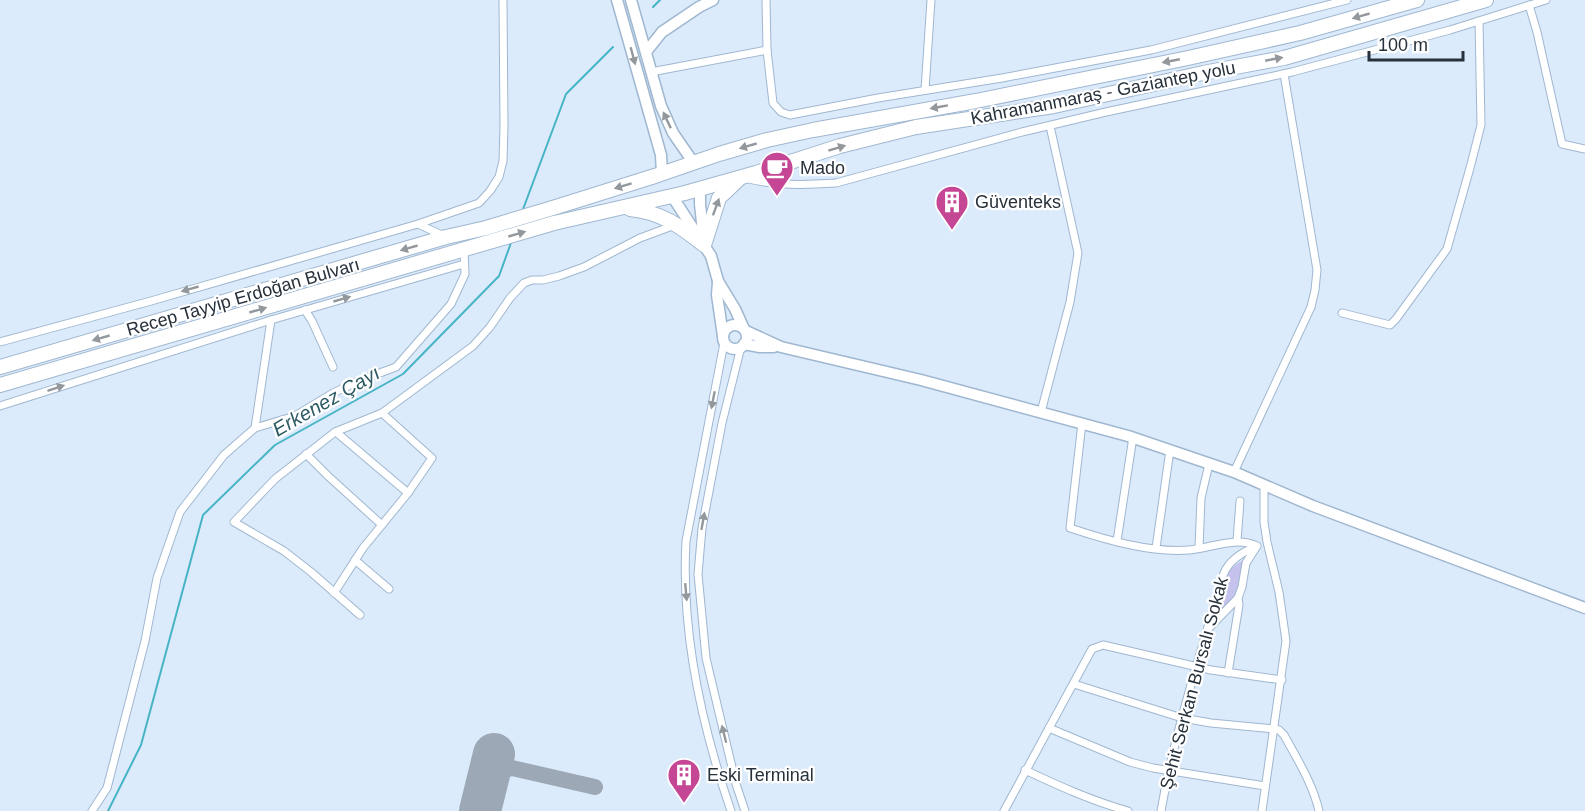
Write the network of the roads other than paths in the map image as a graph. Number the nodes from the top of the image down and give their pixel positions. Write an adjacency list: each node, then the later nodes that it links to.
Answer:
1 (503, 0): 27 (street)
2 (617, 0): 21 (street, one-way to 21)
3 (631, 0): 14 (street)
4 (713, 0): 14 (street)
5 (766, 0): 13 (street)
6 (931, 0): 17 (street)
7 (1347, 0): 17 (street)
8 (1417, 0): 20 (highway, Kahramanmaraş - Gaziantep yolu, one-way to 20)
9 (1486, 0): 22 (highway, Kahramanmaraş - Gaziantep yolu, one-way to 9)
10 (1546, 0): 11 (street)
11 (1529, 5): 12 (street); 19 (street)
12 (1479, 21): 16 (street); 36 (street)
13 (767, 50): 15 (street); 17 (street)
14 (646, 52): 15 (street)
15 (651, 72): 20 (street, one-way to 15)
16 (1284, 74): 18 (street); 56 (street)
17 (924, 90)
18 (1050, 126): 22 (street); 47 (street)
19 (1585, 149)
20 (693, 162): 21 (highway, Kahramanmaraş - Gaziantep yolu); 23 (highway)
21 (662, 174): 24 (highway); 25 (highway, Kahramanmaraş - Gaziantep yolu, one-way to 25)
22 (740, 177): 23 (highway, Kahramanmaraş - Gaziantep yolu); 31 (highway, one-way to 22)
23 (700, 188): 24 (highway, Kahramanmaraş - Gaziantep yolu); 31 (street)
24 (679, 194): 26 (highway, Kahramanmaraş - Gaziantep yolu); 31 (street)
25 (556, 207): 30 (highway, Recep Tayyip Erdoğan Bulvarı)
26 (622, 208): 28 (highway, Kahramanmaraş - Gaziantep yolu); 29 (highway)
27 (418, 224): 30 (street); 40 (street, one-way to 40)
28 (554, 224): 32 (highway, Recep Tayyip Erdoğan Bulvarı, one-way to 28)
29 (677, 224): 31 (highway); 48 (street)
30 (446, 237): 43 (highway, Recep Tayyip Erdoğan Bulvarı, one-way to 43)
31 (704, 245): 34 (street)
32 (464, 250): 33 (street); 45 (highway, Recep Tayyip Erdoğan Bulvarı, one-way to 32)
33 (464, 264): 35 (street, Recep Tayyip Erdoğan Bulvarı, one-way to 33); 50 (street)
34 (718, 281): 38 (street); 39 (street)
35 (305, 310): 37 (street, Recep Tayyip Erdoğan Bulvarı); 44 (street)
36 (1342, 313)
37 (271, 320): 46 (street, Recep Tayyip Erdoğan Bulvarı, one-way to 37); 50 (street)
38 (745, 330): 39 (street); 41 (street); 42 (street)
39 (724, 339): 41 (street); 85 (street, one-way to 85)
40 (0, 342)
41 (743, 346): 42 (street); 84 (street, one-way to 41)
42 (781, 346): 47 (street)
43 (0, 367)
44 (333, 367)
45 (0, 385)
46 (0, 406)
47 (1041, 412): 49 (street)
48 (382, 413): 51 (street); 58 (street)
49 (1082, 423): 52 (street); 61 (street)
50 (255, 428): 86 (street)
51 (336, 432): 54 (street); 58 (street)
52 (1132, 437): 53 (street); 61 (street)
53 (1170, 450): 55 (street); 65 (street)
54 (306, 454): 60 (street); 69 (street)
55 (1209, 464): 56 (street); 66 (street)
56 (1234, 472): 57 (street)
57 (1264, 485): 63 (street); 71 (street)
58 (408, 493): 60 (street)
59 (1240, 501): 62 (street)
60 (382, 525): 67 (street)
61 (1117, 541): 65 (street)
62 (1237, 541): 64 (street); 66 (street)
63 (1267, 542): 64 (street, Şehit Serkan Bursalı Sokak); 76 (street)
64 (1257, 546): 70 (street); 73 (street, Şehit Serkan Bursalı Sokak)
65 (1156, 548): 66 (street)
66 (1199, 548)
67 (355, 560): 68 (street); 69 (street)
68 (389, 589)
69 (334, 592): 72 (street)
70 (1238, 598): 73 (street); 75 (street)
71 (1585, 608)
72 (360, 615)
73 (1208, 629): 74 (street, Şehit Serkan Bursalı Sokak)
74 (1196, 667): 75 (street); 77 (street); 78 (street, Şehit Serkan Bursalı Sokak)
75 (1228, 673): 76 (street)
76 (1282, 680): 80 (street)
77 (1074, 684): 78 (street); 79 (street)
78 (1182, 718): 80 (street); 82 (street, Şehit Serkan Bursalı Sokak)
79 (1049, 728): 81 (street); 82 (street)
80 (1274, 729): 83 (street); 93 (street)
81 (1025, 770): 89 (street); 90 (street)
82 (1169, 772): 83 (street); 91 (street, Şehit Serkan Bursalı Sokak)
83 (1265, 786): 92 (street)
84 (738, 791): 85 (street); 88 (street)
85 (725, 795): 87 (street)
86 (92, 811)
87 (731, 811)
88 (745, 811)
89 (1004, 811)
90 (1128, 811)
91 (1161, 811)
92 (1262, 811)
93 (1318, 811)

